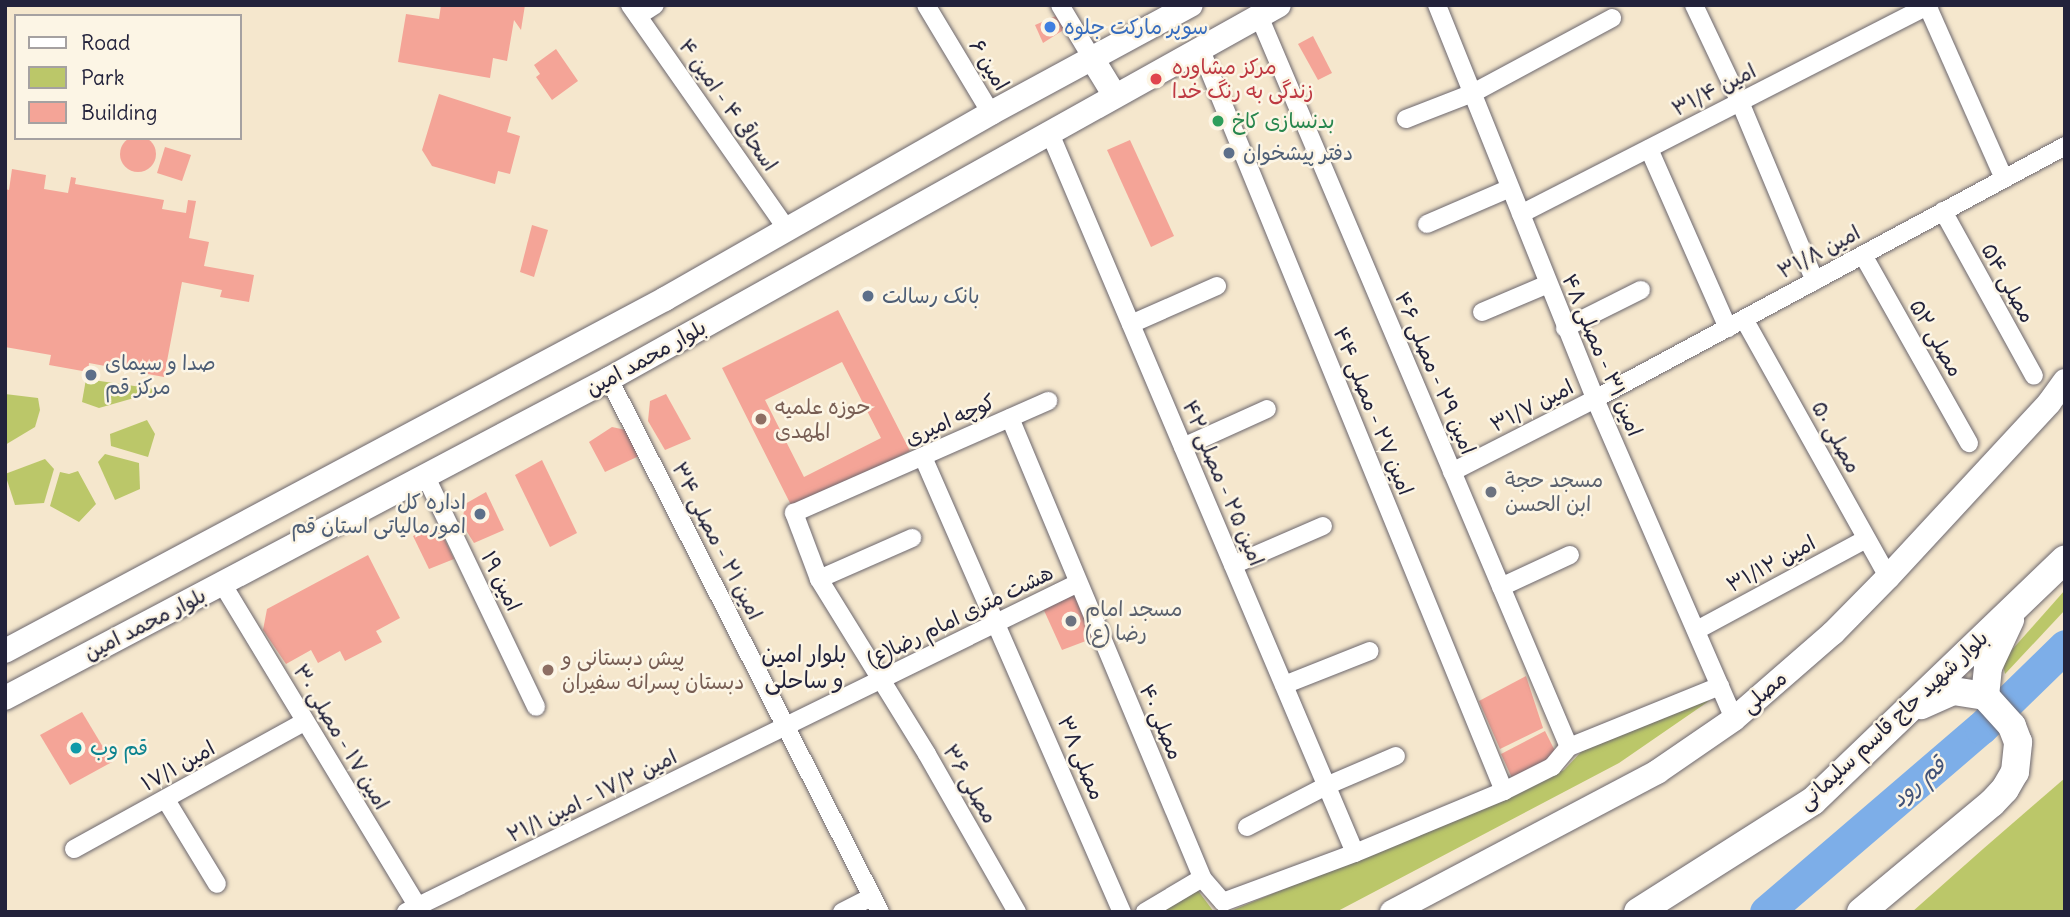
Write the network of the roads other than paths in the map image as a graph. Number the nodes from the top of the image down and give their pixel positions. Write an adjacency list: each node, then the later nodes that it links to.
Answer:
1 (655, 5): 8 (street)
2 (926, 5): 16 (street, امین ۶)
3 (1060, 5): 12 (street)
4 (1191, 5): 12 (main road, بلوار محمد امین)
5 (1437, 5): 13 (street, امین ۳۱ - مصلی ۴۸)
6 (1694, 5): 15 (street)
7 (1928, 6): 15 (street, امین ۳۱/۴); 21 (street)
8 (634, 11): 26 (street, اسحاقی ۴ - امین ۴)
9 (1269, 11): 11 (main road, بلوار محمد امین); 47 (street, امین ۲۹ - مصلی ۴۶)
10 (1612, 18): 13 (street)
11 (1200, 48): 14 (main road, بلوار محمد امین); 80 (street, امین ۲۷ - مصلی ۴۴)
12 (1093, 60): 14 (main road); 16 (main road, بلوار محمد امین)
13 (1473, 93): 17 (street); 22 (street, امین ۳۱ - مصلی ۴۸)
14 (1115, 96): 18 (main road, بلوار محمد امین)
15 (1740, 102): 20 (street, امین ۳۱/۴); 28 (street)
16 (991, 113): 26 (main road, بلوار محمد امین)
17 (1406, 119)
18 (1049, 131): 34 (street, امین ۲۵ - مصلی ۴۲); 38 (main road, بلوار محمد امین)
19 (2064, 147): 21 (street, امین ۳۱/۸)
20 (1649, 149): 24 (street, امین ۳۱/۴); 36 (street)
21 (2004, 179): 23 (street, امین ۳۱/۸)
22 (1510, 188): 24 (street, امین ۳۱ - مصلی ۴۸); 25 (street)
23 (1943, 211): 27 (street, امین ۳۱/۸); 37 (street, مصلی ۵۴)
24 (1521, 215): 29 (street, امین ۳۱ - مصلی ۴۸)
25 (1427, 224)
26 (788, 231): 64 (main road, بلوار محمد امین)
27 (1863, 255): 28 (street, امین ۳۱/۸); 44 (street, مصلی ۵۲)
28 (1815, 281): 33 (street, امین ۳۱/۸)
29 (1548, 284): 32 (street); 35 (street, امین ۳۱ - مصلی ۴۸)
30 (1217, 286): 34 (street)
31 (1641, 290): 35 (street)
32 (1482, 312)
33 (1744, 319): 36 (street, امین ۳۱/۸); 52 (street, مصلی ۵۰)
34 (1131, 324): 45 (street, امین ۲۵ - مصلی ۴۲)
35 (1566, 328): 40 (street, امین ۳۱ - مصلی ۴۸)
36 (1728, 328): 40 (street, امین ۳۱/۸)
37 (2034, 376)
38 (609, 379): 48 (main road, بلوار محمد امین); 76 (street, امین ۲۱ - مصلی ۳۴)
39 (2065, 380): 56 (main road, مصلی)
40 (1595, 400): 47 (street, امین ۳۱/۷); 63 (street, امین ۳۱ - مصلی ۴۸)
41 (1048, 401): 43 (street, کوچه امیری)
42 (1267, 409): 45 (street)
43 (1010, 418): 46 (street, کوچه امیری); 58 (street, مصلی ۴۰)
44 (1969, 443)
45 (1183, 447): 55 (street, امین ۲۵ - مصلی ۴۲)
46 (923, 457): 49 (street, کوچه امیری); 62 (street, مصلی ۳۸)
47 (1452, 472): 60 (street, امین ۲۹ - مصلی ۴۶)
48 (425, 475): 59 (main road, بلوار محمد امین); 72 (street, امین ۱۹)
49 (794, 513): 57 (street, مصلی ۳۶)
50 (1323, 526): 55 (street)
51 (912, 538): 57 (street)
52 (1866, 539): 56 (street, مصلی ۵۰); 63 (street, امین ۳۱/۱۲)
53 (1570, 555): 60 (street)
54 (2065, 559): 61 (main road, بلوار شهید حاج قاسم سلیمانی)
55 (1233, 565): 68 (street, امین ۲۵ - مصلی ۴۲)
56 (1888, 577): 73 (main road, مصلی)
57 (818, 579): 67 (street, مصلی ۳۶)
58 (1078, 583): 62 (street, هشت متری امام رضا(ع)); 85 (street, مصلی ۴۰)
59 (223, 585): 66 (main road, بلوار محمد امین); 75 (street, امین ۱۷ - مصلی ۳۰)
60 (1501, 587): 77 (street, امین ۲۹ - مصلی ۴۶)
61 (2020, 600): 70 (main road); 74 (main road, بلوار شهید حاج قاسم سلیمانی)
62 (998, 622): 67 (street, هشت متری امام رضا(ع)); 91 (street, مصلی ۳۸)
63 (1697, 630): 69 (street, امین ۳۱ - مصلی ۴۸)
64 (15, 647): 66 (main road)
65 (1370, 651): 68 (street)
66 (42, 677): 71 (main road, بلوار محمد امین)
67 (882, 679): 76 (street, هشت متری امام رضا(ع)); 90 (street, مصلی ۳۶)
68 (1284, 685): 79 (street, امین ۲۵ - مصلی ۴۲)
69 (1720, 687): 73 (street, امین ۳۱ - مصلی ۴۸); 77 (street)
70 (1985, 696): 74 (main road); 95 (main road)
71 (5, 698)
72 (536, 707)
73 (1734, 719): 93 (main road, مصلی)
74 (1897, 719): 94 (main road, بلوار شهید حاج قاسم سلیمانی)
75 (304, 722): 81 (street, امین ۱۷/۱); 88 (street, امین ۱۷ - مصلی ۳۰)
76 (786, 726): 87 (street, امین ۲۱ - مصلی ۳۴); 88 (street, امین ۱۷/۲ - امین ۲۱/۱)
77 (1570, 747): 80 (street)
78 (1396, 756): 79 (street)
79 (1326, 786): 82 (street); 84 (street, امین ۲۵ - مصلی ۴۲)
80 (1504, 791): 84 (street)
81 (166, 800): 83 (street, امین ۱۷/۱); 86 (street)
82 (1247, 827)
83 (74, 849)
84 (1354, 852): 85 (street)
85 (1202, 878): 92 (street)
86 (217, 884)
87 (876, 904): 89 (street)
88 (415, 910)
89 (842, 912)
90 (1017, 912)
91 (1122, 912)
92 (1145, 912)
93 (1392, 912)
94 (1638, 912)
95 (1861, 912)

